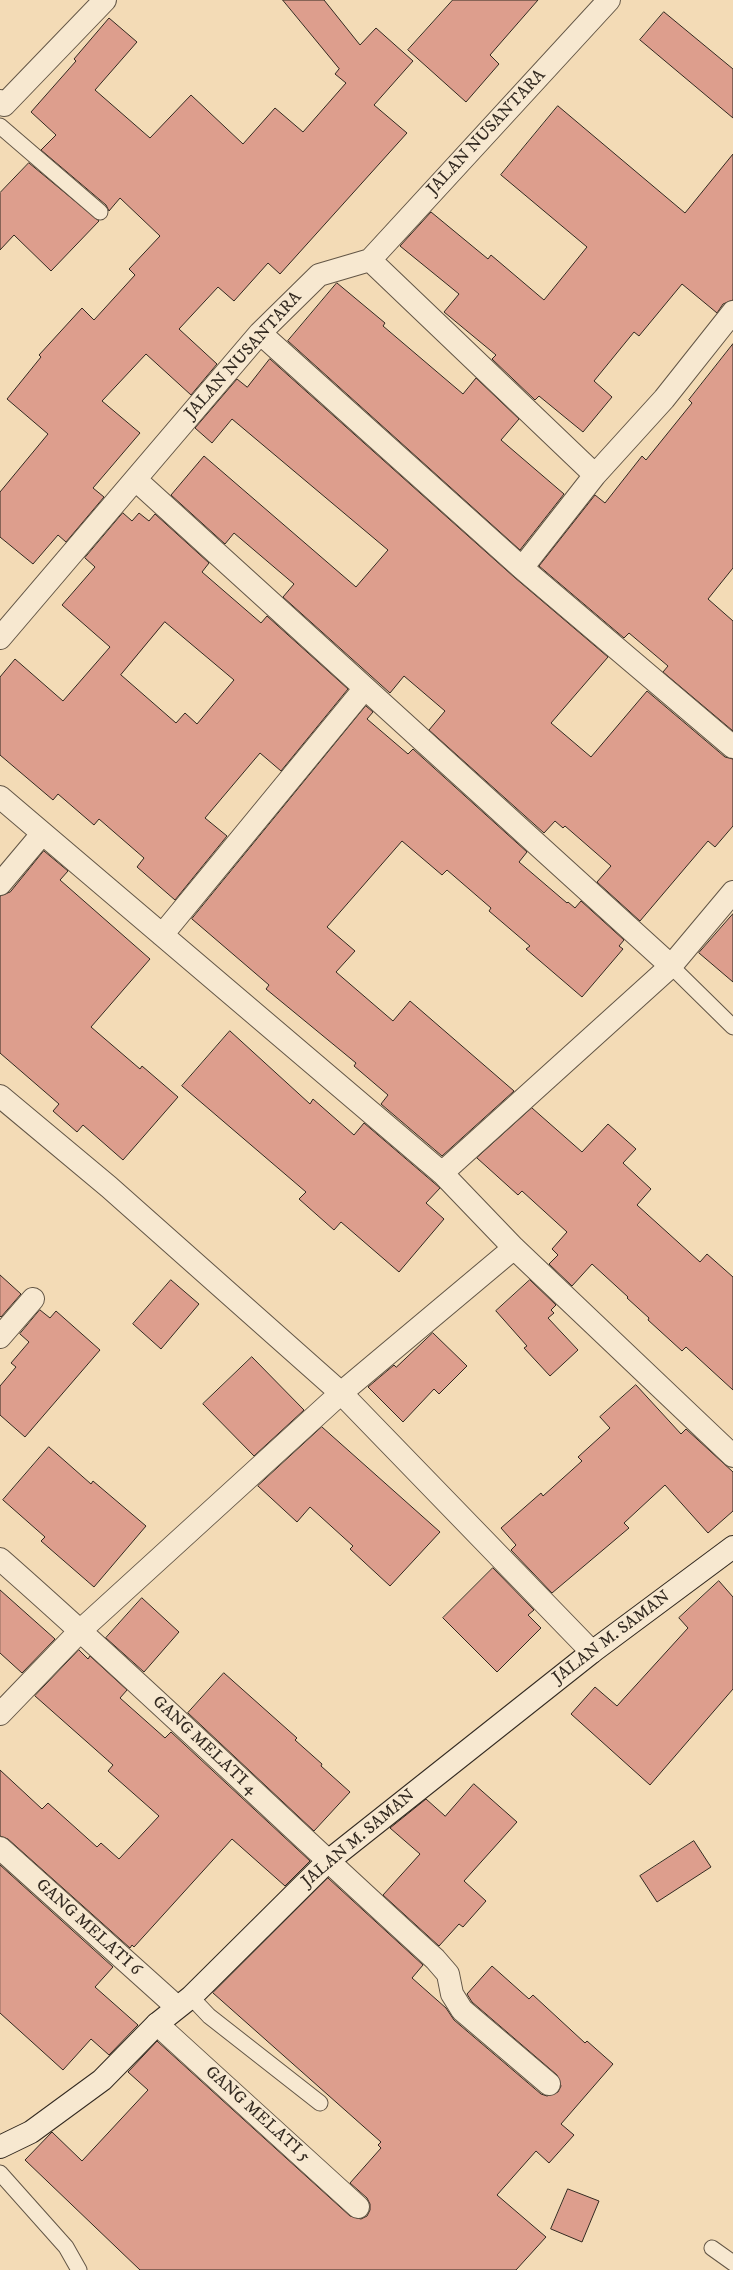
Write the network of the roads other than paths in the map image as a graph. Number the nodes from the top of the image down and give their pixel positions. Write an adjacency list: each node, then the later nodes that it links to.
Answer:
1 (105, 0): 3 (street)
2 (609, 0): 5 (street, JALAN NUSANTARA)
3 (1, 110): 4 (lane)
4 (100, 212)
5 (370, 260): 7 (street, JALAN NUSANTARA); 8 (street)
6 (733, 312): 8 (street)
7 (260, 333): 9 (street, JALAN NUSANTARA); 10 (street)
8 (594, 475): 10 (street)
9 (136, 480): 11 (street, JALAN NUSANTARA); 12 (street)
10 (522, 568): 13 (street)
11 (0, 638)
12 (366, 688): 18 (street); 19 (street)
13 (733, 747)
14 (0, 797): 15 (street)
15 (42, 834): 16 (street); 18 (street)
16 (0, 884)
17 (733, 892): 19 (street)
18 (162, 935): 22 (street)
19 (671, 966): 20 (lane); 22 (street)
20 (733, 1027)
21 (0, 1096): 26 (street)
22 (442, 1173): 23 (street)
23 (514, 1248): 26 (street); 27 (street)
24 (34, 1299): 25 (street)
25 (0, 1337)
26 (341, 1393): 30 (street); 31 (street)
27 (733, 1456)
28 (733, 1547): 31 (street, JALAN M. SAMAN)
29 (0, 1559): 30 (street, GANG MELATI 4)
30 (81, 1630): 32 (street); 34 (street, GANG MELATI 4)
31 (592, 1652): 34 (street, JALAN M. SAMAN)
32 (0, 1714)
33 (0, 1848): 35 (street, GANG MELATI 6)
34 (327, 1862): 35 (street, JALAN M. SAMAN); 37 (street, GANG MELATI 4)
35 (184, 2002): 36 (street, JALAN M. SAMAN); 38 (lane)
36 (157, 2024): 39 (street, JALAN M. SAMAN); 41 (street, GANG MELATI 5)
37 (549, 2084)
38 (320, 2103)
39 (0, 2147)
40 (0, 2173): 44 (lane)
41 (358, 2207)
42 (712, 2248): 43 (lane)
43 (733, 2263)
44 (79, 2270)

